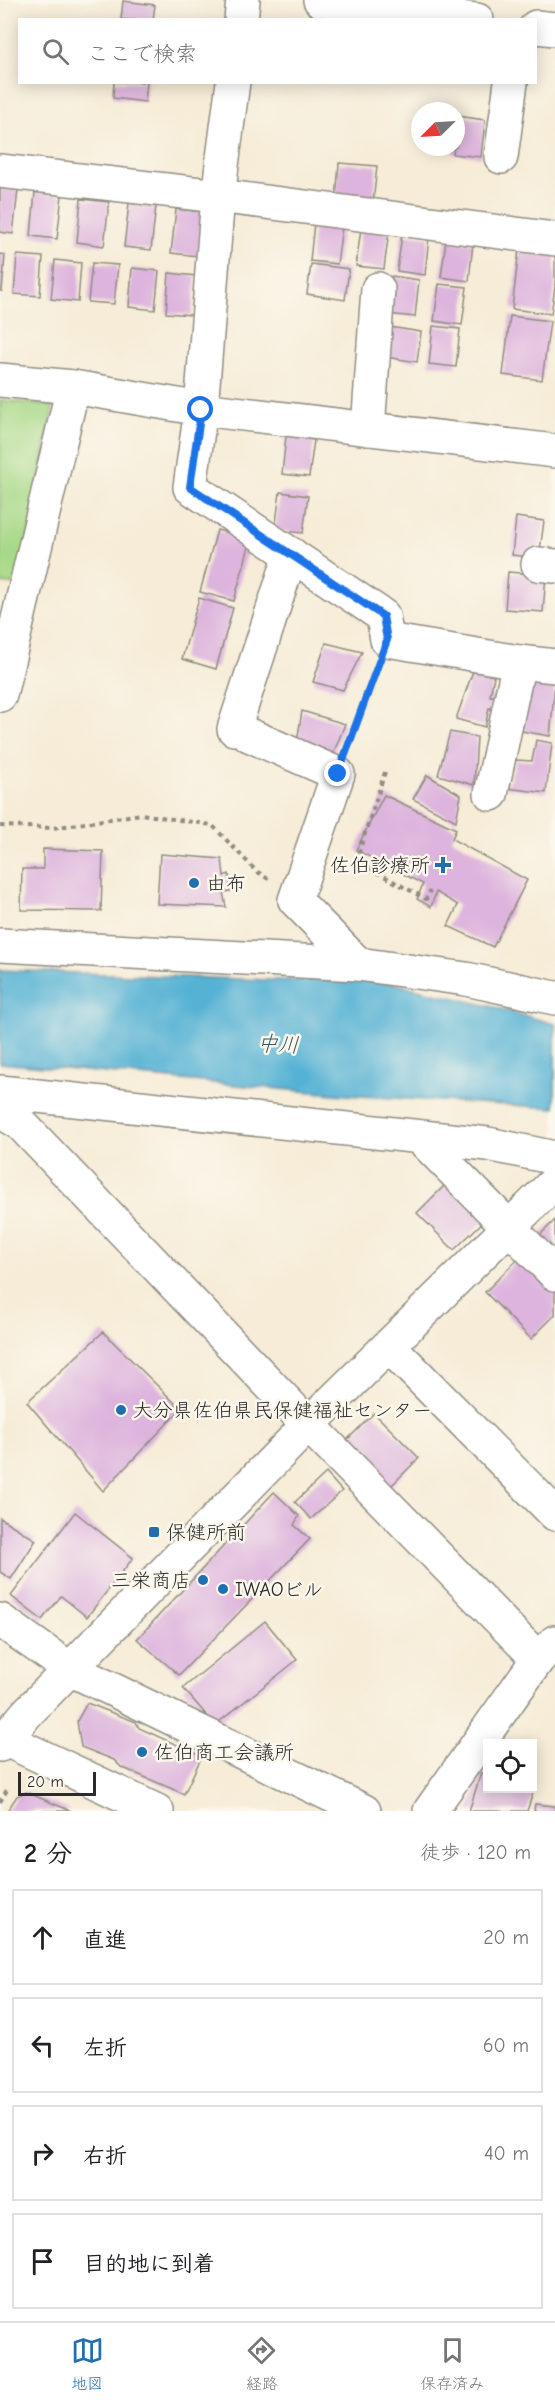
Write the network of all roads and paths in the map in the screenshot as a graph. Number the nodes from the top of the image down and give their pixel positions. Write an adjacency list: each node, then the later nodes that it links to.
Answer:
1 (243, 0): 3 (street)
2 (320, 0): 4 (street)
3 (241, 18)
4 (461, 18)
5 (537, 27): 6 (street)
6 (555, 29)
7 (233, 84): 11 (street)
8 (511, 84): 9 (street)
9 (501, 157)
10 (0, 171): 11 (street)
11 (218, 196): 12 (street); 16 (street)
12 (555, 238)
13 (378, 289): 17 (street)
14 (0, 380): 15 (street)
15 (73, 387): 16 (street); 20 (street)
16 (201, 410): 17 (street); 19 (street)
17 (368, 429): 18 (street)
18 (555, 451)
19 (291, 554): 21 (street); 26 (street)
20 (12, 591): 24 (street)
21 (387, 640): 22 (street); 26 (path)
22 (519, 662): 23 (street); 27 (street)
23 (555, 666)
24 (0, 695)
25 (386, 772): 29 (path)
26 (338, 774): 30 (street)
27 (491, 794)
28 (0, 826): 30 (path)
29 (430, 891)
30 (295, 900): 32 (street)
31 (0, 945): 32 (street)
32 (358, 964): 33 (street)
33 (555, 998)
34 (0, 1092): 36 (street)
35 (0, 1111): 42 (street)
36 (420, 1137): 37 (street); 39 (street)
37 (555, 1158)
38 (555, 1182): 39 (street)
39 (508, 1229): 40 (street); 41 (street)
40 (555, 1274)
41 (389, 1346): 42 (street); 43 (street)
42 (308, 1425): 45 (street); 46 (street)
43 (555, 1514)
44 (0, 1620): 46 (street)
45 (547, 1651): 52 (street)
46 (70, 1669): 47 (street); 51 (street)
47 (1, 1740): 50 (street)
48 (8, 1788): 49 (path)
49 (0, 1802)
50 (144, 1809)
51 (364, 1811)
52 (430, 1811)

